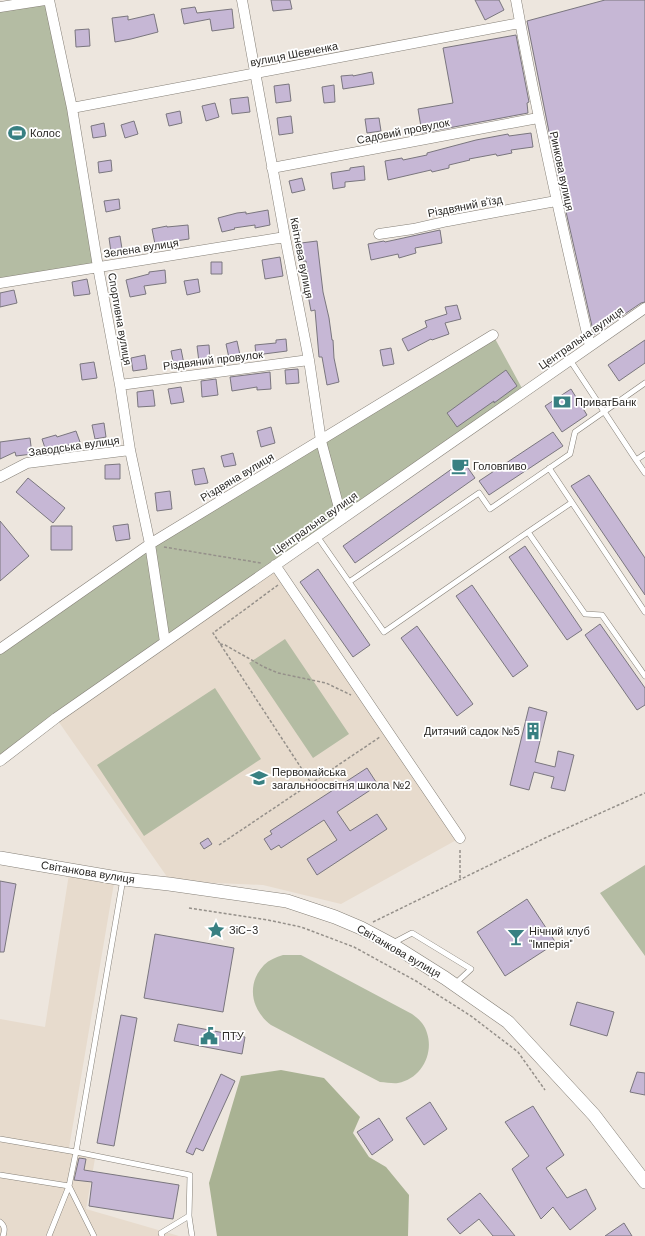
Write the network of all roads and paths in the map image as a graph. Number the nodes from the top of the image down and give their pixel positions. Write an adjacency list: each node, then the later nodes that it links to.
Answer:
1 (45, 0): 5 (street)
2 (49, 0): 8 (street, Спортивна вулиця)
3 (242, 0): 7 (street, Квітнева вулиця)
4 (516, 0): 6 (street, Ринкова вулиця)
5 (0, 7)
6 (520, 23): 7 (street, вулиця Шевченка); 9 (street, Ринкова вулиця)
7 (256, 74): 8 (street, вулиця Шевченка); 10 (street, Квітнева вулиця)
8 (72, 108): 14 (street, Спортивна вулиця)
9 (538, 118): 10 (street, Садовий провулок); 11 (street, Ринкова вулиця)
10 (272, 168): 13 (street, Квітнева вулиця)
11 (556, 201): 12 (street, Різдвяний в'їзд); 18 (street, Ринкова вулиця)
12 (379, 234)
13 (285, 237): 14 (street, Зелена вулиця); 19 (street, Квітнева вулиця)
14 (98, 267): 15 (street, Зелена вулиця); 22 (street, Спортивна вулиця)
15 (0, 283)
16 (645, 308): 18 (street, Центральна вулиця)
17 (493, 335): 24 (street, Різдвяна вулиця)
18 (590, 346): 20 (street, Центральна вулиця)
19 (309, 360): 22 (street, Різдвяний провулок); 24 (street, Квітнева вулиця)
20 (570, 360): 23 (lane); 32 (street, Центральна вулиця)
21 (645, 383): 23 (lane)
22 (120, 385): 25 (street, Спортивна вулиця)
23 (604, 411): 27 (lane); 28 (lane)
24 (321, 441): 32 (street, Квітнева вулиця); 35 (street, Різдвяна вулиця)
25 (130, 450): 30 (street, Заводська вулиця); 35 (street, Спортивна вулиця)
26 (645, 454): 27 (lane)
27 (636, 460): 29 (lane)
28 (549, 468): 31 (lane); 38 (lane)
29 (645, 473)
30 (0, 478)
31 (571, 503): 33 (lane); 39 (lane)
32 (342, 519): 34 (street, Центральна вулиця)
33 (528, 532): 38 (lane); 43 (lane)
34 (317, 536): 36 (street, Центральна вулиця); 38 (lane)
35 (150, 544): 36 (path); 40 (street, Спортивна вулиця); 42 (street, Різдвяна вулиця)
36 (275, 565): 37 (street); 40 (street, Центральна вулиця)
37 (286, 580): 41 (path); 44 (street)
38 (349, 582)
39 (645, 612)
40 (165, 642): 46 (street, Центральна вулиця)
41 (220, 644): 44 (path); 47 (path)
42 (0, 649)
43 (645, 676)
44 (369, 704): 45 (street)
45 (388, 731): 47 (path); 49 (street)
46 (0, 761)
47 (311, 783): 50 (path)
48 (645, 794): 53 (path)
49 (460, 838): 53 (path)
50 (218, 845)
51 (0, 858): 52 (street, Світанкова вулиця)
52 (123, 879): 55 (street, Світанкова вулиця); 60 (lane)
53 (460, 879): 55 (path)
54 (189, 908): 58 (path)
55 (360, 928): 56 (street, Світанкова вулиця)
56 (391, 944): 57 (street, Світанкова вулиця); 57 (lane)
57 (454, 985): 62 (street, Світанкова вулиця)
58 (545, 1090)
59 (0, 1139): 60 (lane)
60 (76, 1152): 63 (lane); 64 (lane)
61 (0, 1175): 63 (lane)
62 (645, 1182)
63 (69, 1186): 67 (lane); 68 (lane)
64 (189, 1216): 69 (lane); 70 (lane)
65 (0, 1222): 66 (lane)
66 (3, 1236)
67 (49, 1236)
68 (94, 1236)
69 (162, 1236)
70 (192, 1236)

